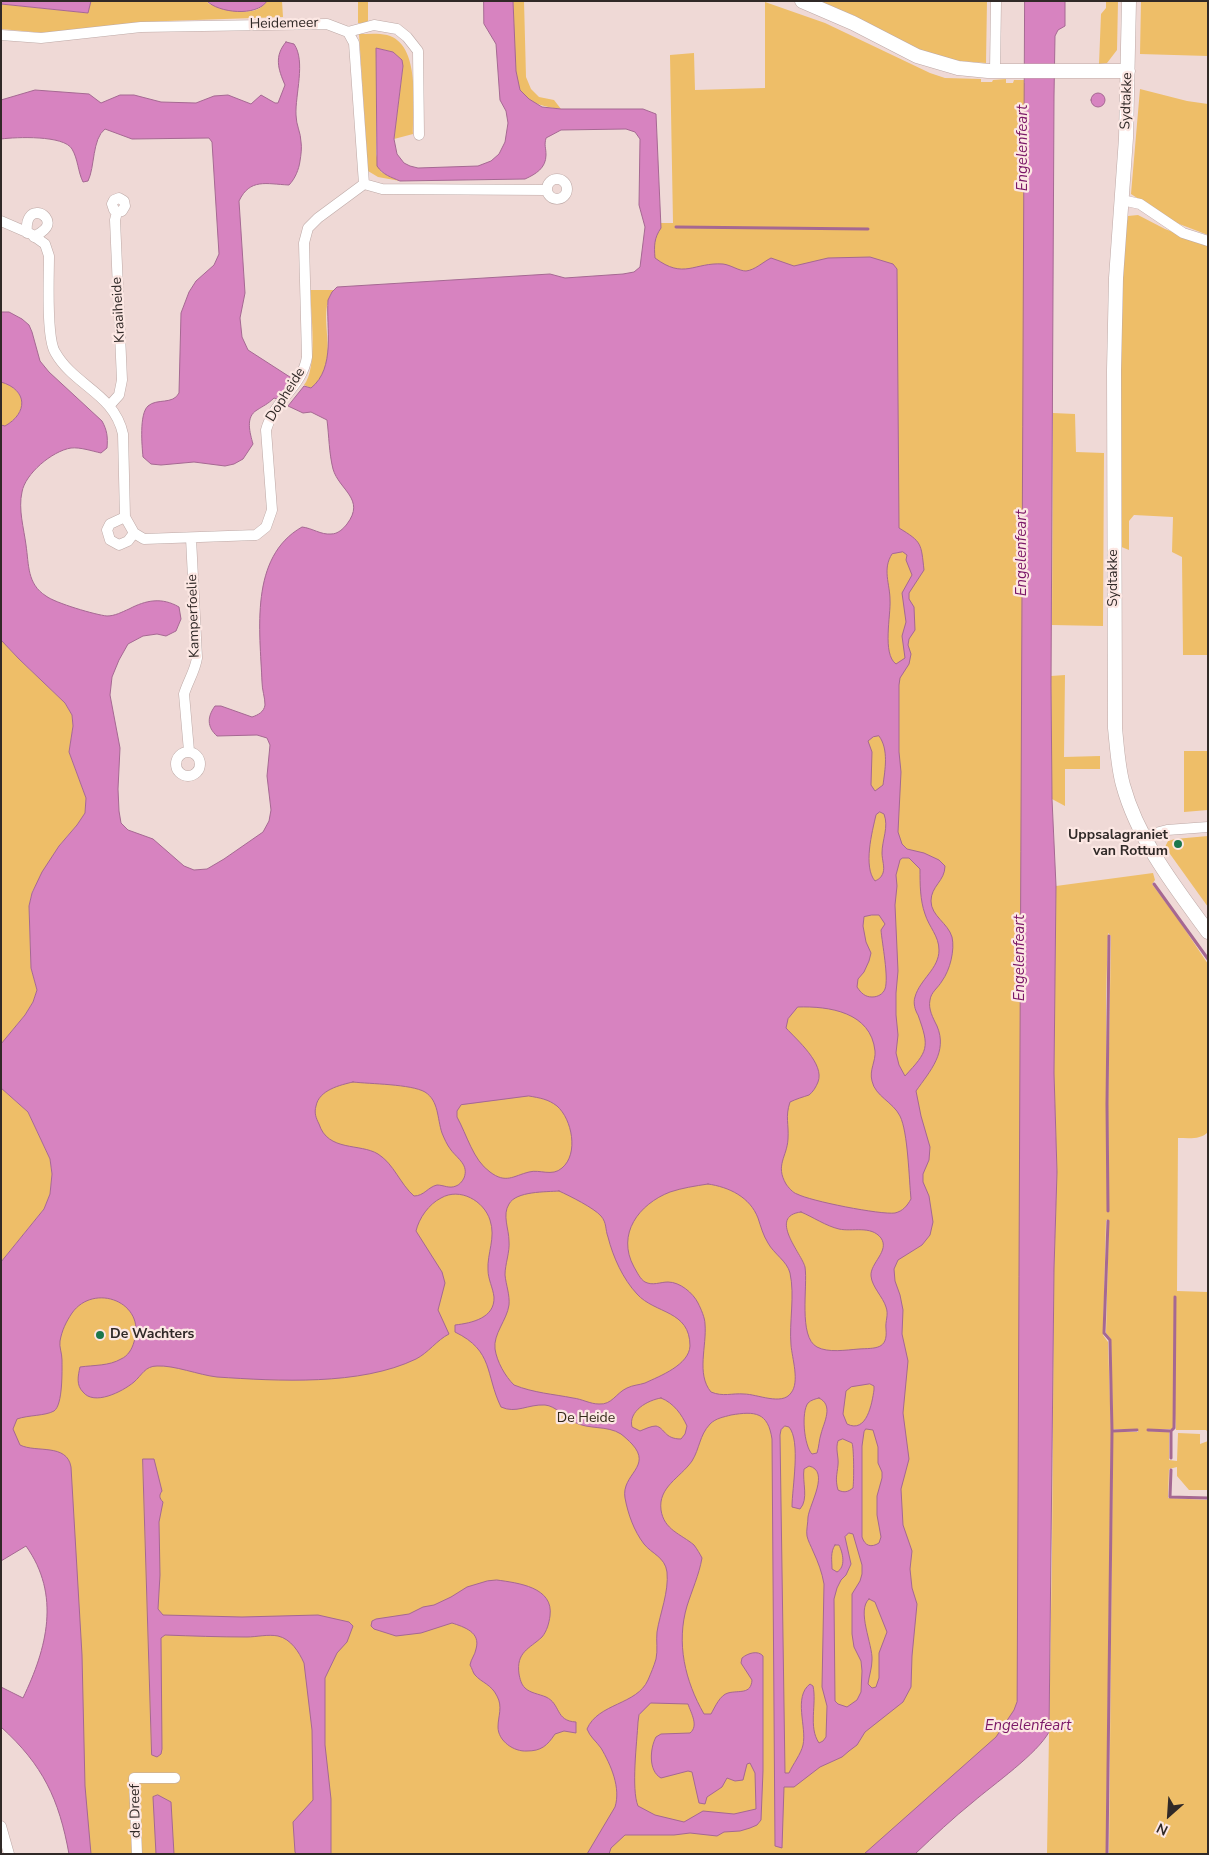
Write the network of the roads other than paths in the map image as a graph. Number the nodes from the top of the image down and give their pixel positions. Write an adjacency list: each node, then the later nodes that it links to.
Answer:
1 (802, 1): 6 (street)
2 (996, 1): 6 (street)
3 (1129, 1): 7 (street, Sydtakke)
4 (348, 32): 5 (street, Heidemeer); 8 (street); 9 (street)
5 (1, 35)
6 (995, 71): 7 (street)
7 (1128, 72): 11 (street, Sydtakke)
8 (420, 135)
9 (364, 184): 10 (street); 18 (street, Dopheide)
10 (547, 190)
11 (1122, 200): 14 (street); 21 (street, Sydtakke)
12 (117, 212): 15 (street, Kraaiheide)
13 (1, 221): 15 (street)
14 (1208, 241)
15 (110, 405): 16 (street)
16 (125, 517): 17 (street); 17 (street)
17 (134, 533): 18 (street, Dopheide)
18 (191, 538): 19 (street, Kamperfoelie)
19 (188, 751)
20 (1208, 827): 21 (street)
21 (1144, 836): 22 (street, Sydtakke)
22 (1208, 932)
23 (175, 1778): 26 (street, de Dreef)
24 (1, 1826): 25 (street)
25 (9, 1854)
26 (137, 1854)

